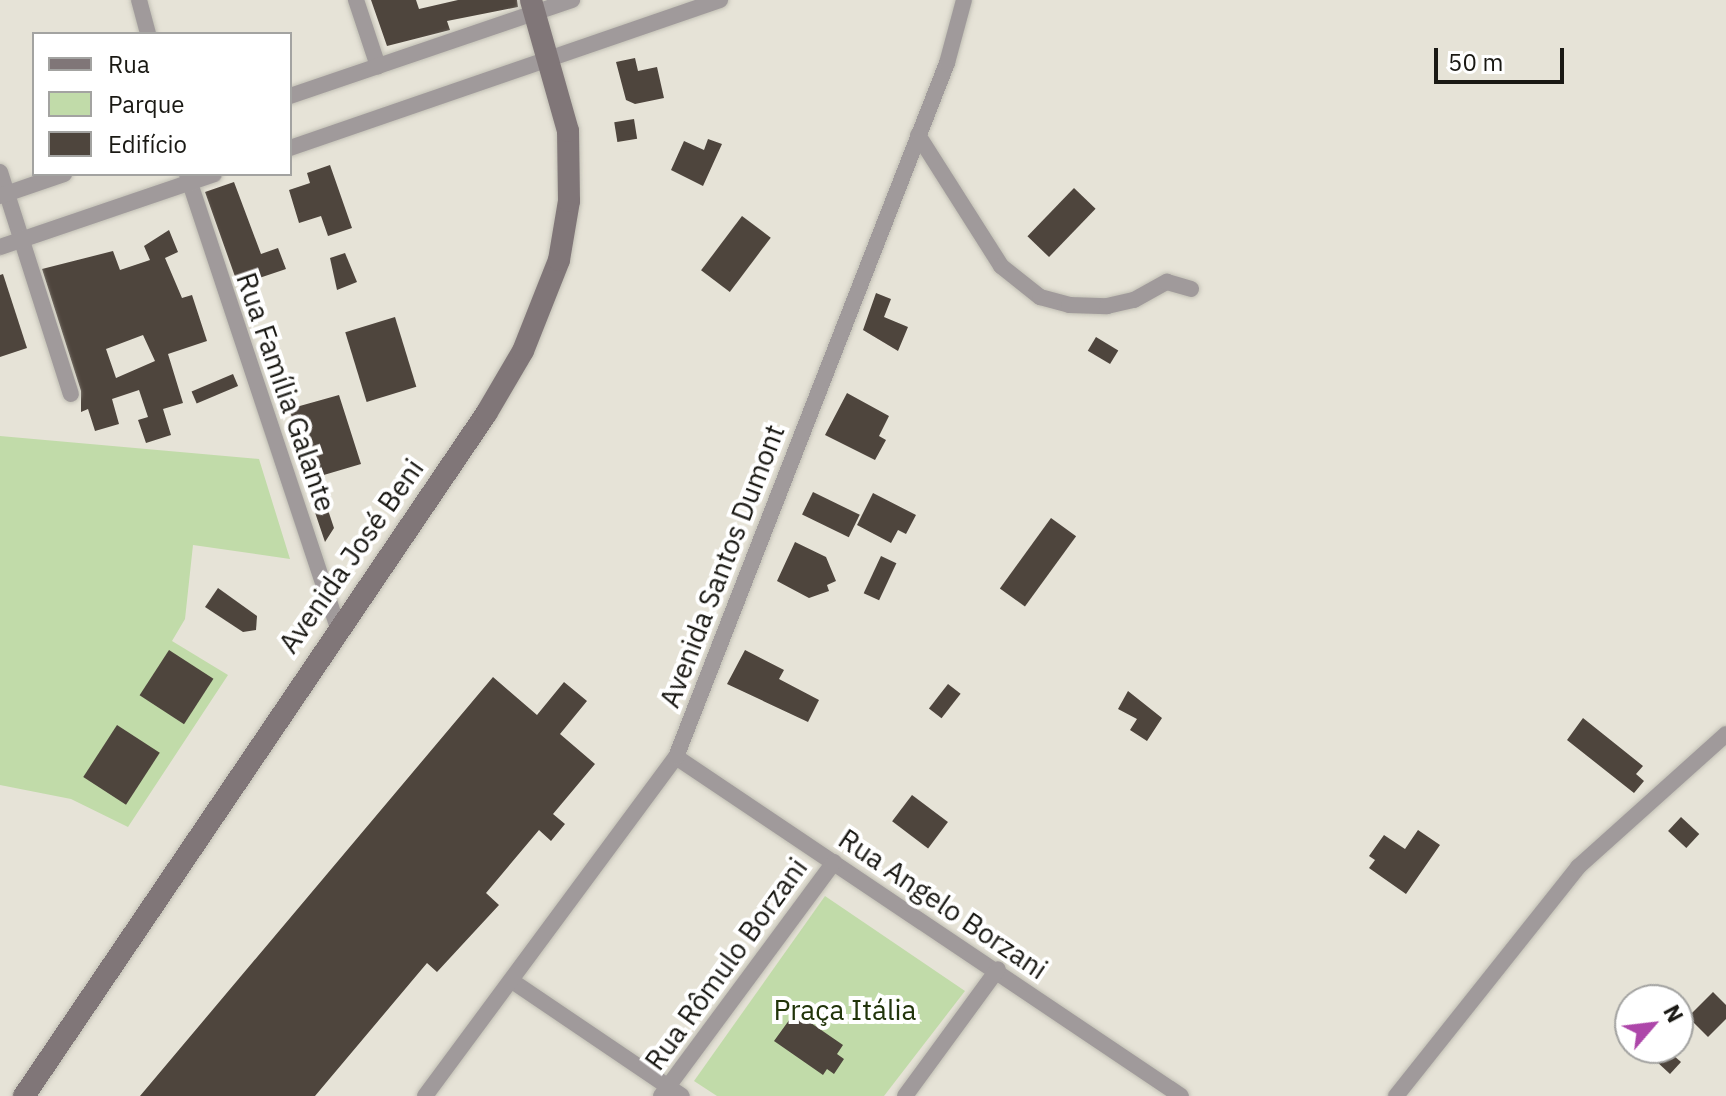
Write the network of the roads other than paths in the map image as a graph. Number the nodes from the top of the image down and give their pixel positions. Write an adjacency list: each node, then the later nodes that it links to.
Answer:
1 (139, 0): 7 (street)
2 (356, 0): 9 (street)
3 (572, 0): 6 (street)
4 (720, 0): 8 (street)
5 (964, 0): 11 (street, Avenida Santos Dumont)
6 (533, 7): 8 (main road, Avenida José Beni); 9 (street)
7 (147, 32)
8 (548, 57): 12 (street); 21 (main road, Avenida José Beni)
9 (378, 66): 10 (street)
10 (292, 95)
11 (918, 135): 19 (street); 23 (street, Avenida Santos Dumont)
12 (292, 147)
13 (0, 172): 16 (street)
14 (58, 176): 16 (street)
15 (188, 178): 17 (street); 21 (street, Rua Família Galante)
16 (4, 195): 17 (street)
17 (23, 240): 18 (street); 20 (street)
18 (0, 247)
19 (1191, 289)
20 (71, 394)
21 (338, 627): 29 (main road, Avenida José Beni)
22 (1726, 734): 34 (street)
23 (676, 757): 24 (street, Rua Angelo Borzani); 26 (street, Avenida Santos Dumont)
24 (834, 862): 25 (street, Rua Angelo Borzani); 28 (street, Rua Rômulo Borzani)
25 (998, 969): 27 (street, Rua Angelo Borzani); 32 (street)
26 (512, 981): 28 (street); 30 (street, Avenida Santos Dumont)
27 (1156, 1090): 33 (street, Rua Angelo Borzani)
28 (664, 1091): 31 (street)
29 (24, 1096)
30 (425, 1096)
31 (682, 1096)
32 (905, 1096)
33 (1181, 1096)
34 (1396, 1096)

